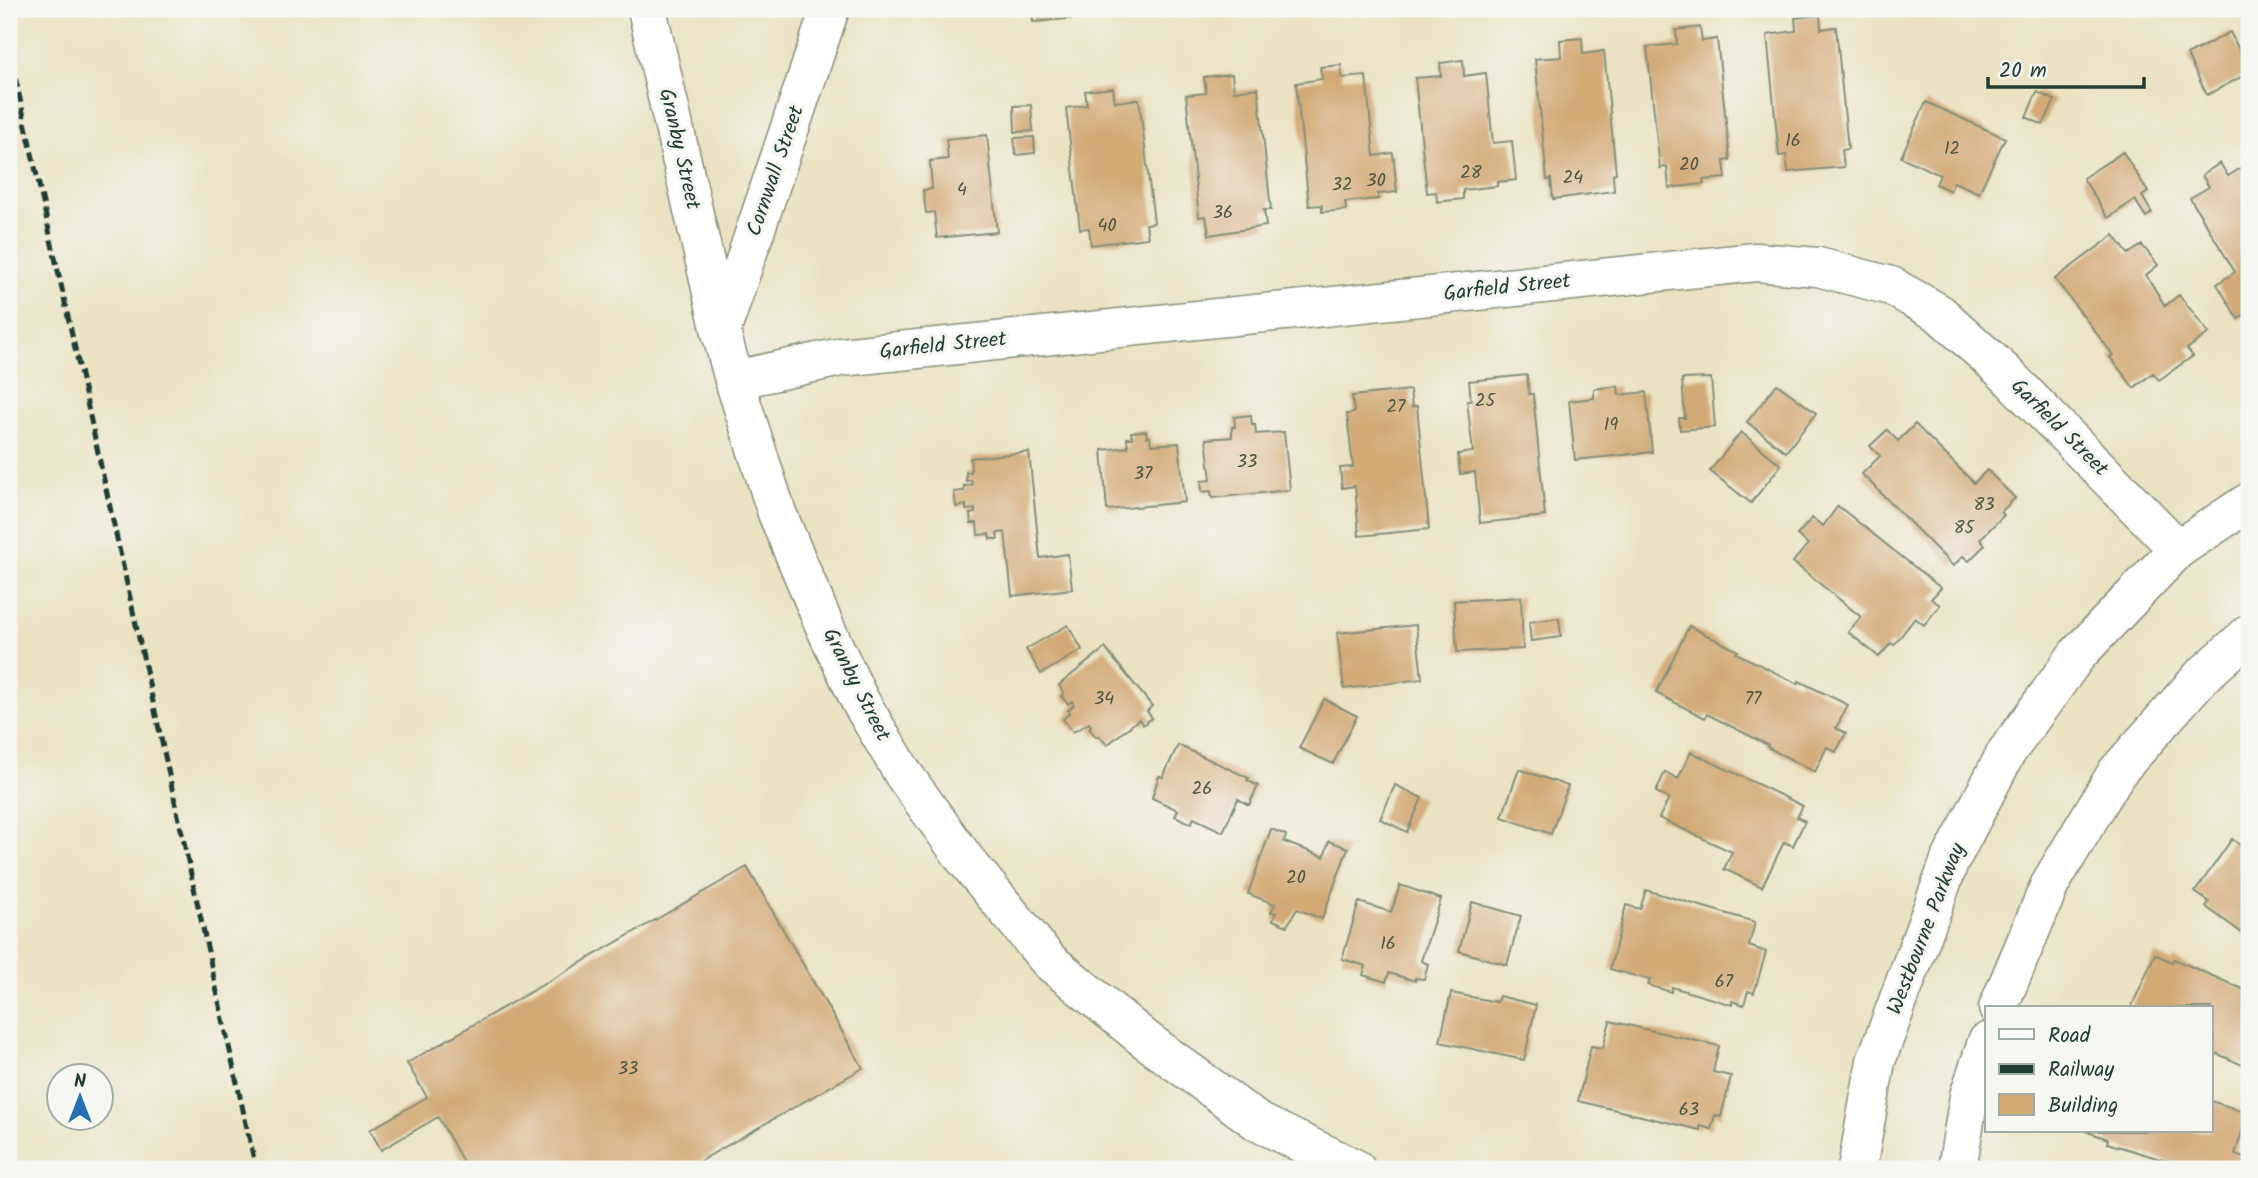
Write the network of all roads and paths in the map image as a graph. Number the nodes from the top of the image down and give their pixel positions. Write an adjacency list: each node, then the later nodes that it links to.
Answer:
1 (648, 9): 3 (main road, Granby Street)
2 (830, 9): 3 (main road, Cornwall Street)
3 (721, 332): 4 (main road, Granby Street)
4 (734, 380): 6 (main road, Garfield Street); 10 (main road, Granby Street)
5 (2249, 502): 6 (main road, Westbourne Parkway)
6 (2178, 549): 11 (main road, Westbourne Parkway)
7 (2249, 634): 8 (main road)
8 (1999, 1006)
9 (1985, 1048): 12 (main road)
10 (1356, 1169)
11 (1857, 1169)
12 (1957, 1169)

